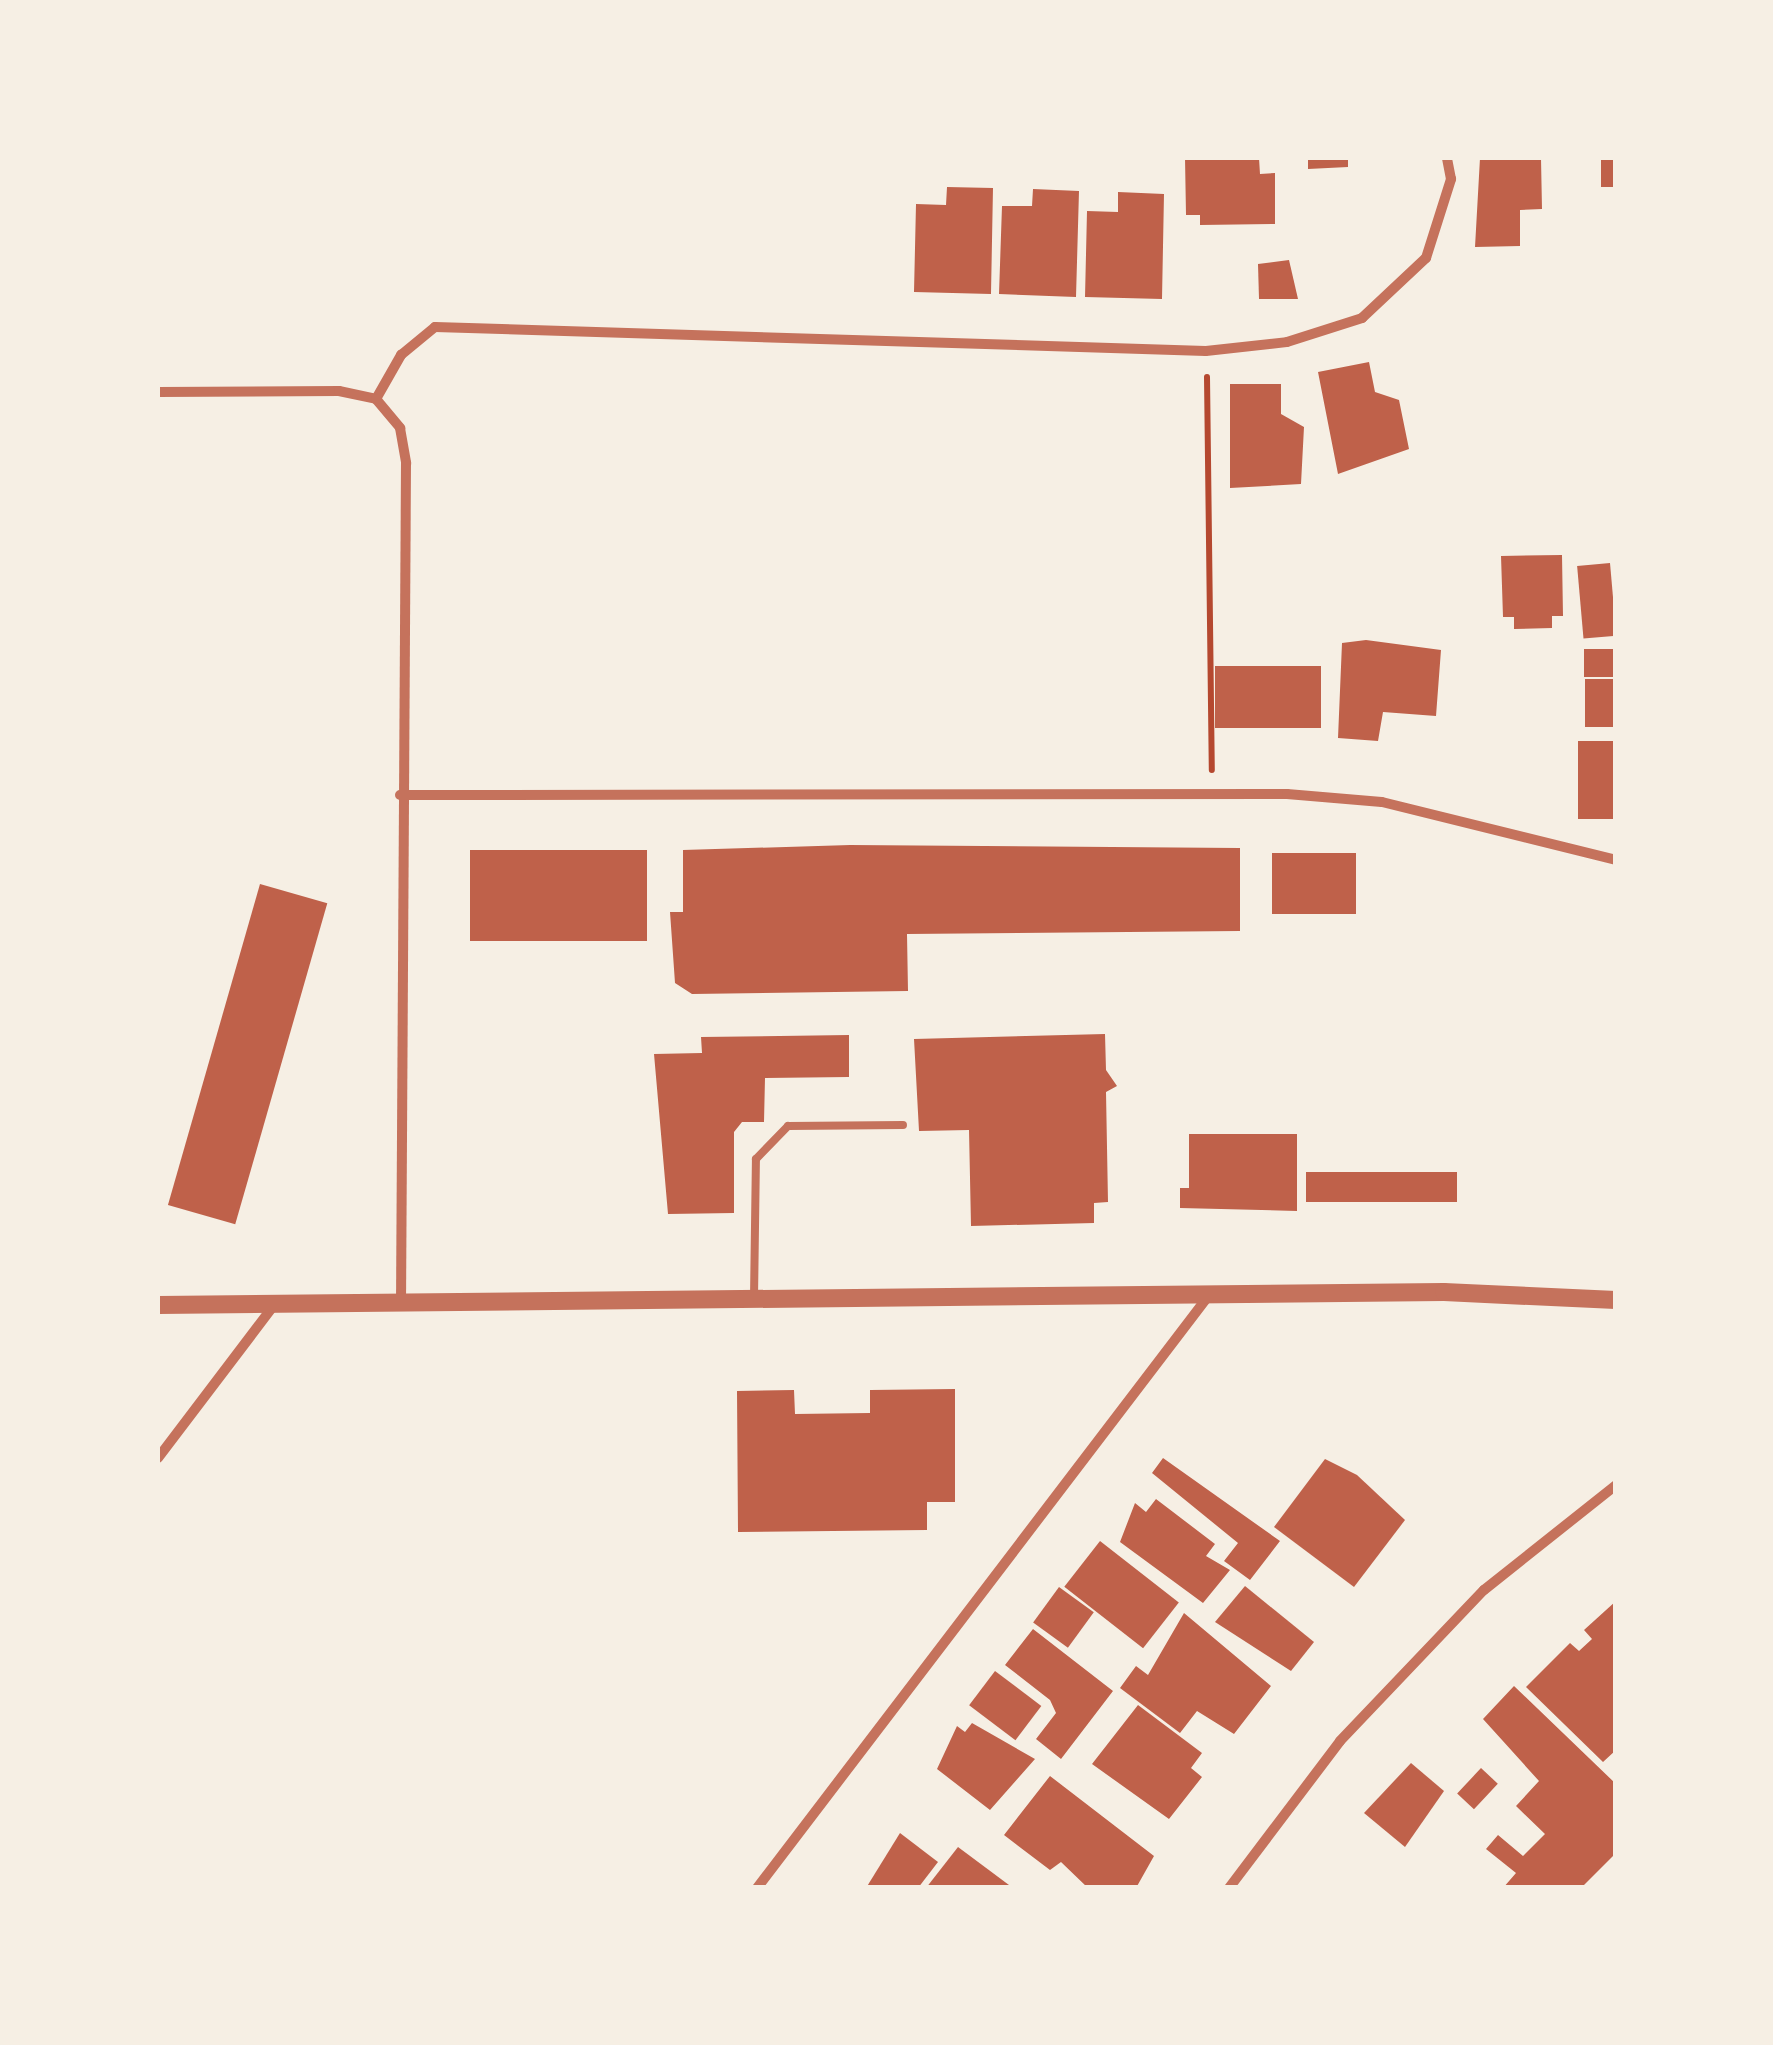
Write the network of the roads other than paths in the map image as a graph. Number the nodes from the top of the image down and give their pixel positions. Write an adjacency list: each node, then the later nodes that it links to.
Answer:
1 (1447, 158): 3 (street)
2 (158, 392): 3 (street)
3 (376, 399): 4 (street)
4 (400, 794): 5 (street); 12 (street)
5 (1616, 860)
6 (903, 1125): 9 (lane)
7 (1206, 1299): 8 (street); 9 (street); 15 (street)
8 (1616, 1300)
9 (754, 1304): 12 (street)
10 (158, 1305): 11 (street)
11 (274, 1305): 12 (street); 13 (street)
12 (401, 1306)
13 (158, 1458)
14 (1616, 1485): 16 (street)
15 (757, 1888)
16 (1229, 1888)

